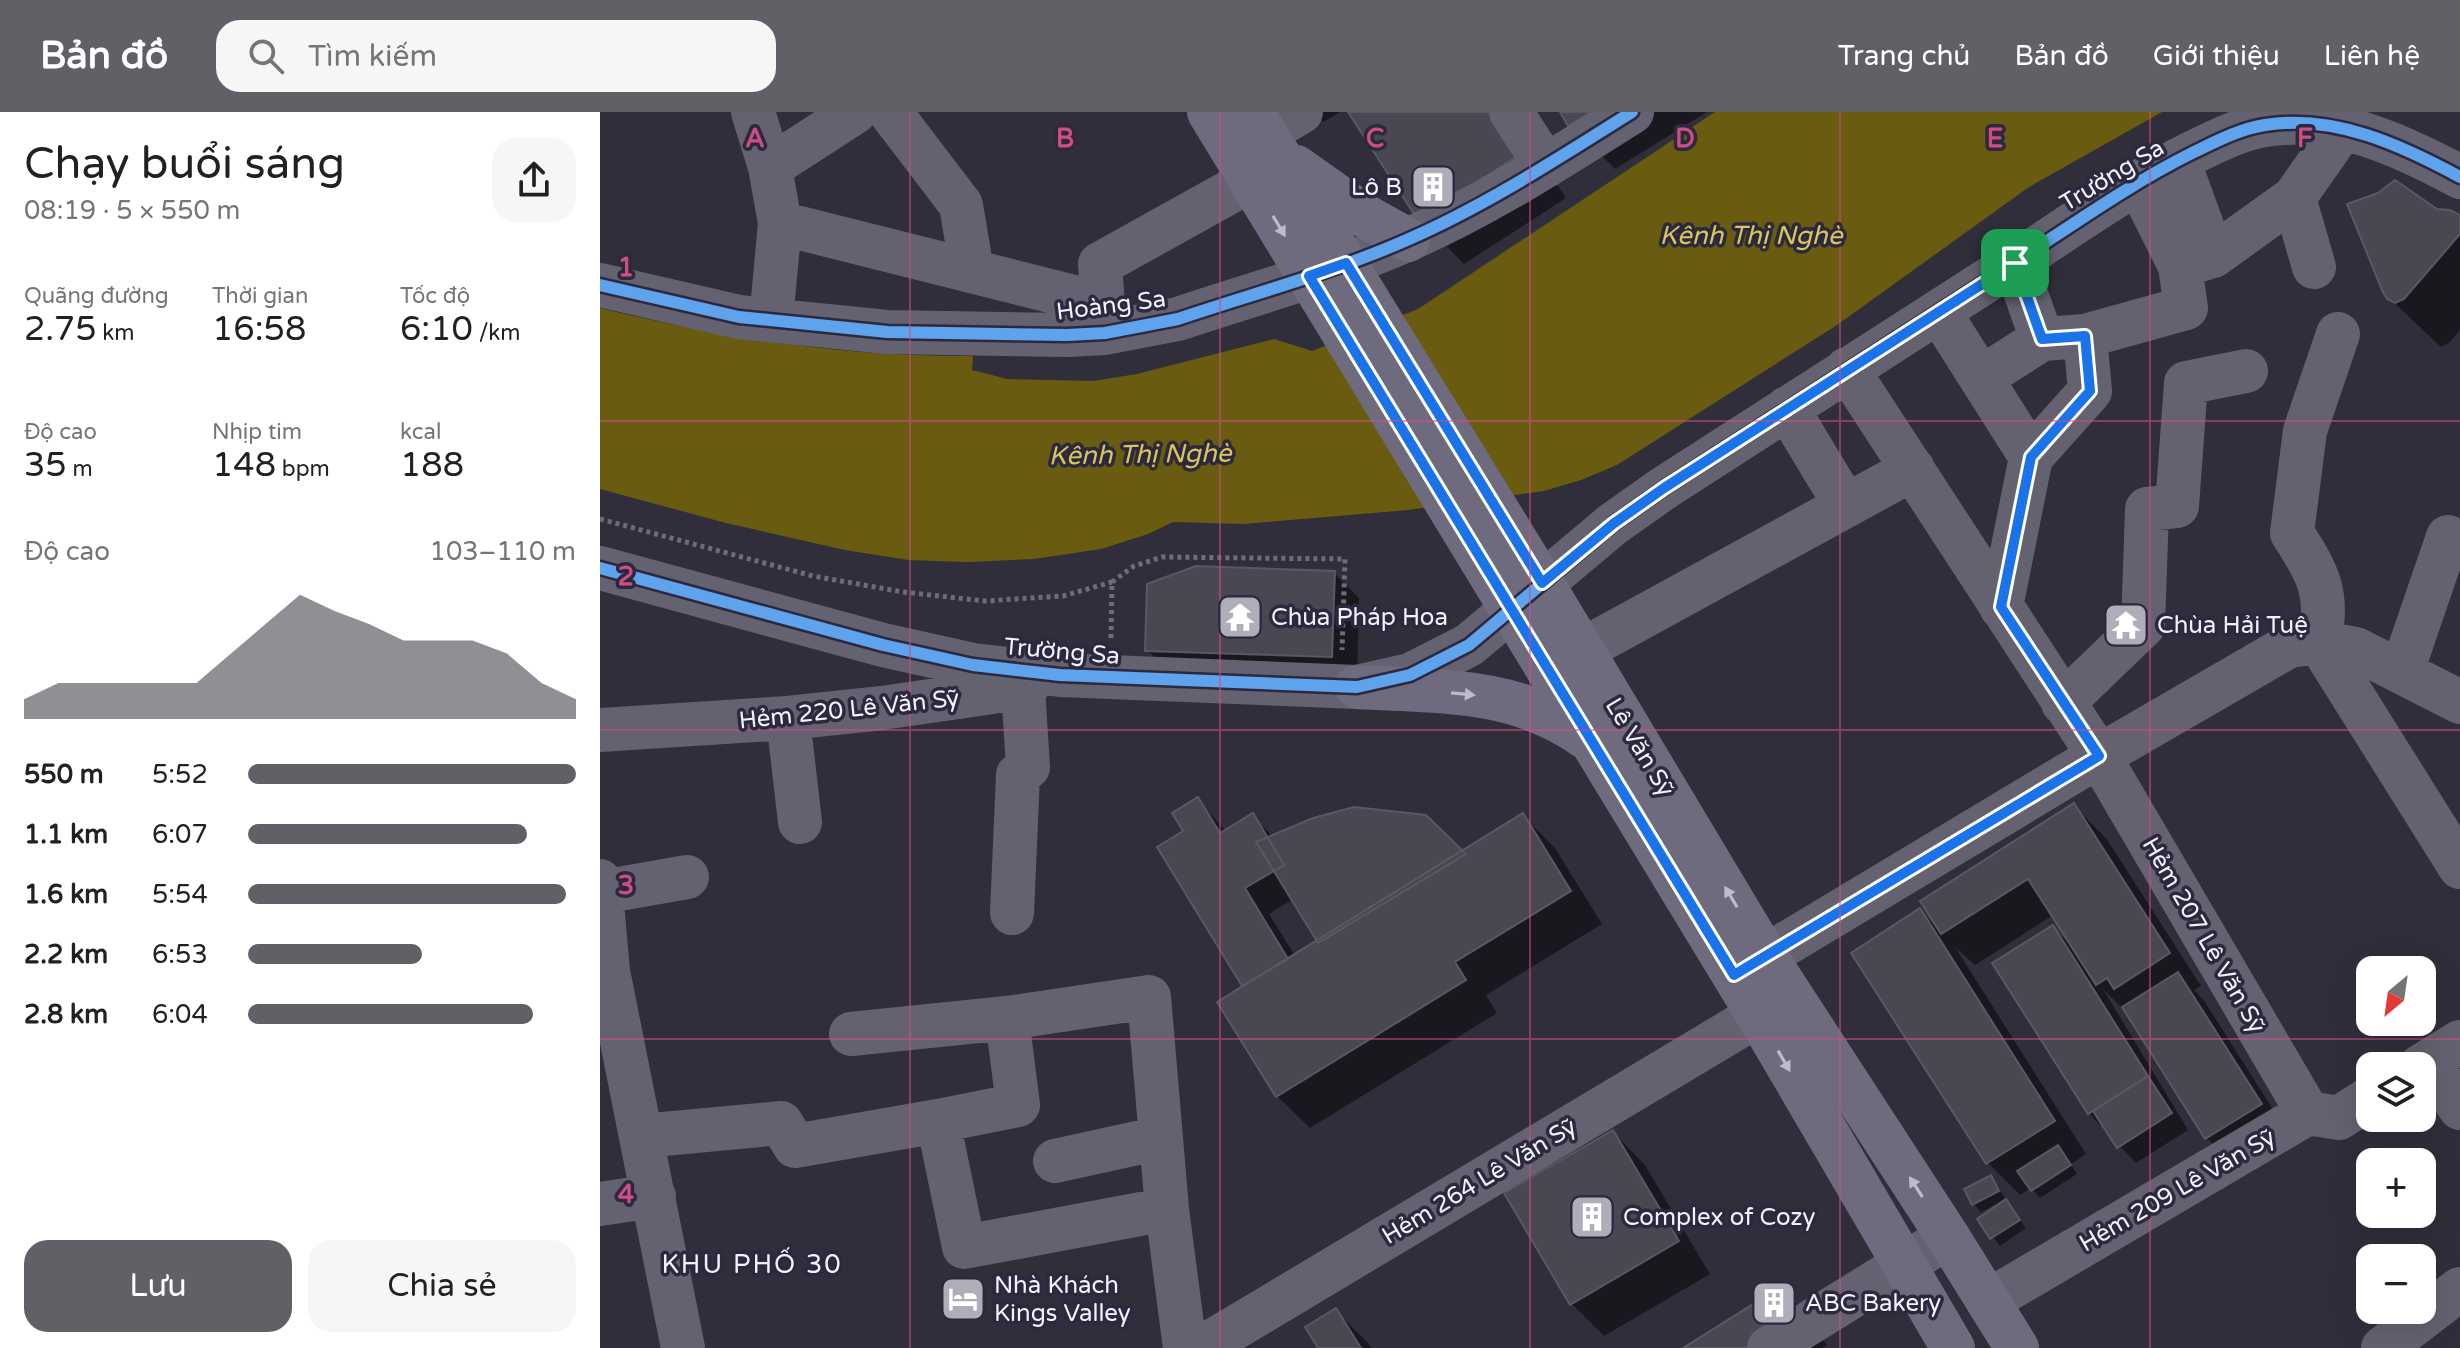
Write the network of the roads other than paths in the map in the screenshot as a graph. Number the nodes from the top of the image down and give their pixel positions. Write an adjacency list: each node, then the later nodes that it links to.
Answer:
1 (753, 112): 12 (street)
2 (855, 112): 12 (street)
3 (890, 112): 22 (street)
4 (1209, 112): 9 (main road, Lê Văn Sỹ)
5 (1511, 112): 11 (street)
6 (1632, 112): 11 (street, Hoàng Sa)
7 (2262, 118): 8 (street, Trường Sa); 10 (street, Trường Sa)
8 (2343, 128): 13 (street, Trường Sa); 15 (street)
9 (1269, 138): 17 (main road); 21 (main road, Lê Văn Sỹ); 26 (street)
10 (2178, 160): 14 (street, Trường Sa); 18 (street)
11 (1546, 166): 17 (street, Hoàng Sa)
12 (770, 167): 16 (street)
13 (2460, 177)
14 (2138, 182): 18 (street); 19 (street, Trường Sa)
15 (2294, 198): 18 (street); 20 (street)
16 (780, 223): 22 (street); 24 (street)
17 (1408, 240): 21 (street, Hoàng Sa)
18 (2196, 261): 28 (street)
19 (2015, 263): 25 (street, Trường Sa); 29 (street)
20 (2314, 267)
21 (1327, 269): 26 (street, Hoàng Sa); 39 (main road, Lê Văn Sỹ)
22 (972, 271): 26 (street)
23 (600, 285): 26 (street, Hoàng Sa)
24 (773, 299)
25 (1939, 312): 30 (street, Trường Sa); 32 (street)
26 (1103, 318)
27 (2338, 334): 41 (street)
28 (2085, 336): 29 (street); 34 (street)
29 (2042, 339): 32 (street)
30 (1847, 369): 33 (street, Trường Sa); 35 (street, Hẻm 207 Lê Văn Sỹ)
31 (2246, 371): 49 (street)
32 (1981, 378): 34 (street)
33 (1787, 408): 36 (street); 39 (street, Trường Sa)
34 (2031, 457): 40 (street)
35 (1913, 469): 36 (street); 40 (street, Hẻm 207 Lê Văn Sỹ)
36 (1846, 506): 43 (street)
37 (2460, 543): 45 (street)
38 (600, 568): 42 (street, Trường Sa)
39 (1527, 597): 43 (main road, Lê Văn Sỹ); 46 (street, Trường Sa); 53 (main road, Lê Văn Sỹ)
40 (2001, 607): 49 (street, Hẻm 207 Lê Văn Sỹ)
41 (2319, 642): 45 (street); 54 (street); 56 (street)
42 (883, 645): 44 (street, Trường Sa); 50 (street)
43 (1582, 650): 60 (main road, Lê Văn Sỹ, one-way to 43)
44 (1104, 660): 46 (street, Trường Sa); 47 (street, Hẻm 220 Lê Văn Sỹ)
45 (2402, 671): 48 (street)
46 (1350, 675): 53 (main road, one-way to 53)
47 (1023, 688): 50 (street, Hẻm 220 Lê Văn Sỹ); 59 (street)
48 (2460, 702)
49 (2063, 703): 54 (street, Hẻm 207 Lê Văn Sỹ)
50 (882, 708): 51 (street, Hẻm 220 Lê Văn Sỹ)
51 (788, 718): 52 (street, Hẻm 220 Lê Văn Sỹ); 55 (street)
52 (600, 730)
53 (1591, 742): 60 (main road, Lê Văn Sỹ)
54 (2099, 756): 60 (street); 68 (street, Hẻm 207 Lê Văn Sỹ)
55 (800, 822)
56 (2460, 867)
57 (687, 877): 58 (street)
58 (601, 886): 61 (street)
59 (1012, 913)
60 (1750, 966): 62 (main road, Lê Văn Sỹ); 76 (main road, Lê Văn Sỹ, one-way to 60)
61 (604, 971): 70 (street)
62 (1758, 1015): 77 (main road, Lê Văn Sỹ, one-way to 77); 82 (street, Hẻm 264 Lê Văn Sỹ)
63 (1007, 1018): 64 (street); 69 (street); 71 (street)
64 (851, 1034)
65 (2436, 1057): 67 (street)
66 (2356, 1107): 68 (street)
67 (2460, 1108)
68 (2308, 1113): 79 (street, Hẻm 209 Lê Văn Sỹ)
69 (938, 1121): 70 (street); 75 (street)
70 (642, 1136): 73 (street)
71 (1160, 1138): 72 (street); 75 (street)
72 (1055, 1161)
73 (654, 1196): 74 (street); 80 (street)
74 (600, 1204)
75 (1167, 1209): 81 (street)
76 (1948, 1237): 77 (street); 79 (main road, Lê Văn Sỹ)
77 (1903, 1266): 83 (street); 84 (main road, Lê Văn Sỹ)
78 (2460, 1289): 86 (street)
79 (1988, 1301): 85 (main road, Lê Văn Sỹ)
80 (683, 1348)
81 (1185, 1348)
82 (1201, 1348)
83 (1769, 1348)
84 (1953, 1348)
85 (2017, 1348)
86 (2383, 1348)

